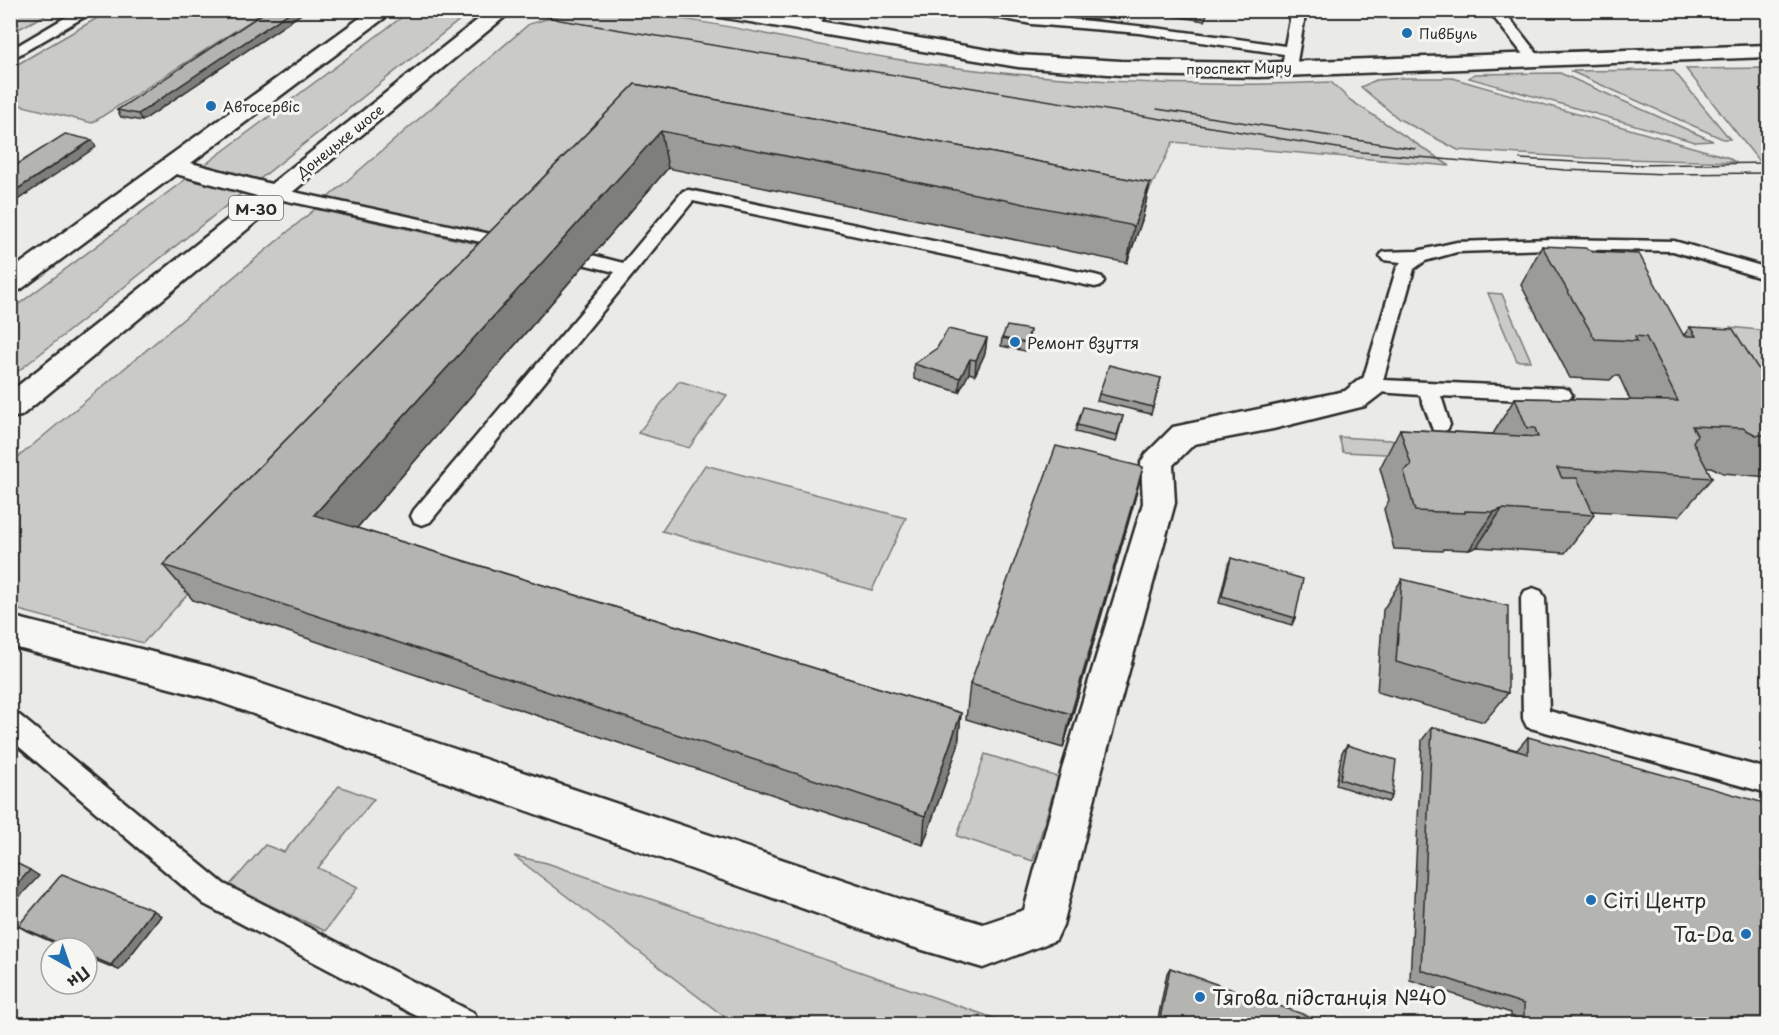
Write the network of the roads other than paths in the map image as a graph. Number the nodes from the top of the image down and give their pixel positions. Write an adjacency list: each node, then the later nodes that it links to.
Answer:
1 (89, 10): 13 (lane)
2 (385, 10): 16 (main road)
3 (503, 10): 17 (main road, Донецьке шосе / М-30)
4 (714, 10): 11 (main road, проспект Миру)
5 (823, 10): 11 (lane)
6 (978, 10): 15 (lane)
7 (1299, 10): 15 (lane)
8 (1495, 10): 14 (lane)
9 (1761, 10): 10 (lane)
10 (1768, 11)
11 (809, 27): 15 (main road, проспект Миру)
12 (1768, 51): 14 (main road, проспект Миру)
13 (10, 56)
14 (1534, 59): 15 (main road, проспект Миру)
15 (1290, 60)
16 (174, 166): 17 (main road); 25 (main road)
17 (275, 193): 18 (lane); 29 (main road, Донецьке шосе / М-30)
18 (524, 246)
19 (1389, 256): 20 (lane)
20 (1419, 257): 23 (lane); 26 (lane)
21 (588, 260): 22 (lane)
22 (626, 269): 24 (lane); 31 (lane)
23 (1768, 274)
24 (1095, 281)
25 (10, 284)
26 (1371, 386): 27 (lane); 33 (main road)
27 (1428, 389): 28 (lane); 30 (lane)
28 (1562, 395)
29 (10, 408)
30 (1440, 425)
31 (422, 516)
32 (1533, 598): 35 (lane)
33 (10, 631)
34 (10, 723): 36 (lane)
35 (1768, 781)
36 (463, 1024)

